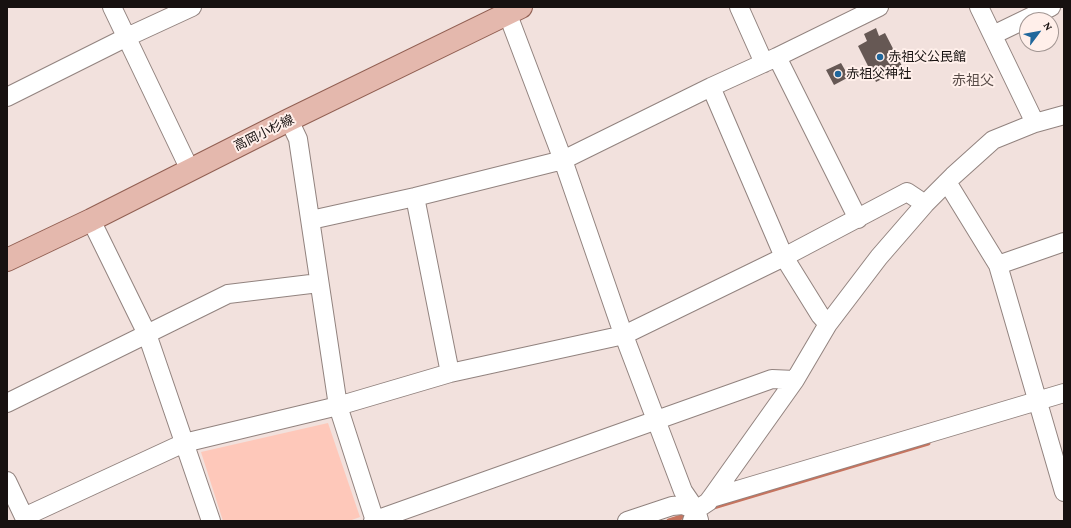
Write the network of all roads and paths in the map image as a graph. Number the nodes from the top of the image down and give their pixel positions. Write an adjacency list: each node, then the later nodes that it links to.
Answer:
1 (112, 7): 9 (street)
2 (192, 7): 9 (street)
3 (739, 7): 10 (street)
4 (878, 7): 10 (street)
5 (979, 7): 8 (street)
6 (1051, 7): 8 (street)
7 (511, 9): 14 (main road, 高岡小杉線); 16 (street)
8 (994, 35): 15 (street)
9 (127, 37): 12 (street); 17 (street)
10 (771, 60): 11 (street); 21 (street)
11 (711, 87): 16 (street); 25 (street)
12 (7, 97)
13 (1064, 115): 15 (street)
14 (289, 120): 17 (main road, 高岡小杉線); 23 (street)
15 (1035, 123): 18 (street)
16 (563, 160): 19 (street); 31 (street)
17 (190, 170): 22 (main road, 高岡小杉線)
18 (947, 182): 20 (street); 27 (street)
19 (415, 197): 23 (street); 32 (street)
20 (925, 204): 21 (street); 29 (street)
21 (858, 219): 25 (street)
22 (91, 220): 26 (main road, 高岡小杉線); 30 (street)
23 (311, 220): 28 (street)
24 (1064, 242): 27 (street)
25 (784, 258): 29 (street); 31 (street)
26 (7, 260)
27 (998, 265): 37 (street)
28 (320, 283): 30 (street); 36 (street)
29 (828, 324): 33 (street)
30 (147, 334): 35 (street); 39 (street)
31 (624, 335): 32 (street); 38 (street)
32 (450, 373): 36 (street)
33 (795, 380): 38 (street); 42 (street)
34 (1064, 393): 37 (street)
35 (7, 403)
36 (338, 406): 39 (street); 46 (street)
37 (1039, 407): 41 (street); 42 (street)
38 (657, 420): 43 (street); 46 (street)
39 (184, 443): 44 (street); 45 (street)
40 (7, 481): 44 (street)
41 (1064, 492)
42 (711, 498): 43 (street)
43 (696, 516): 47 (street)
44 (25, 519)
45 (211, 521)
46 (374, 521)
47 (627, 521)

